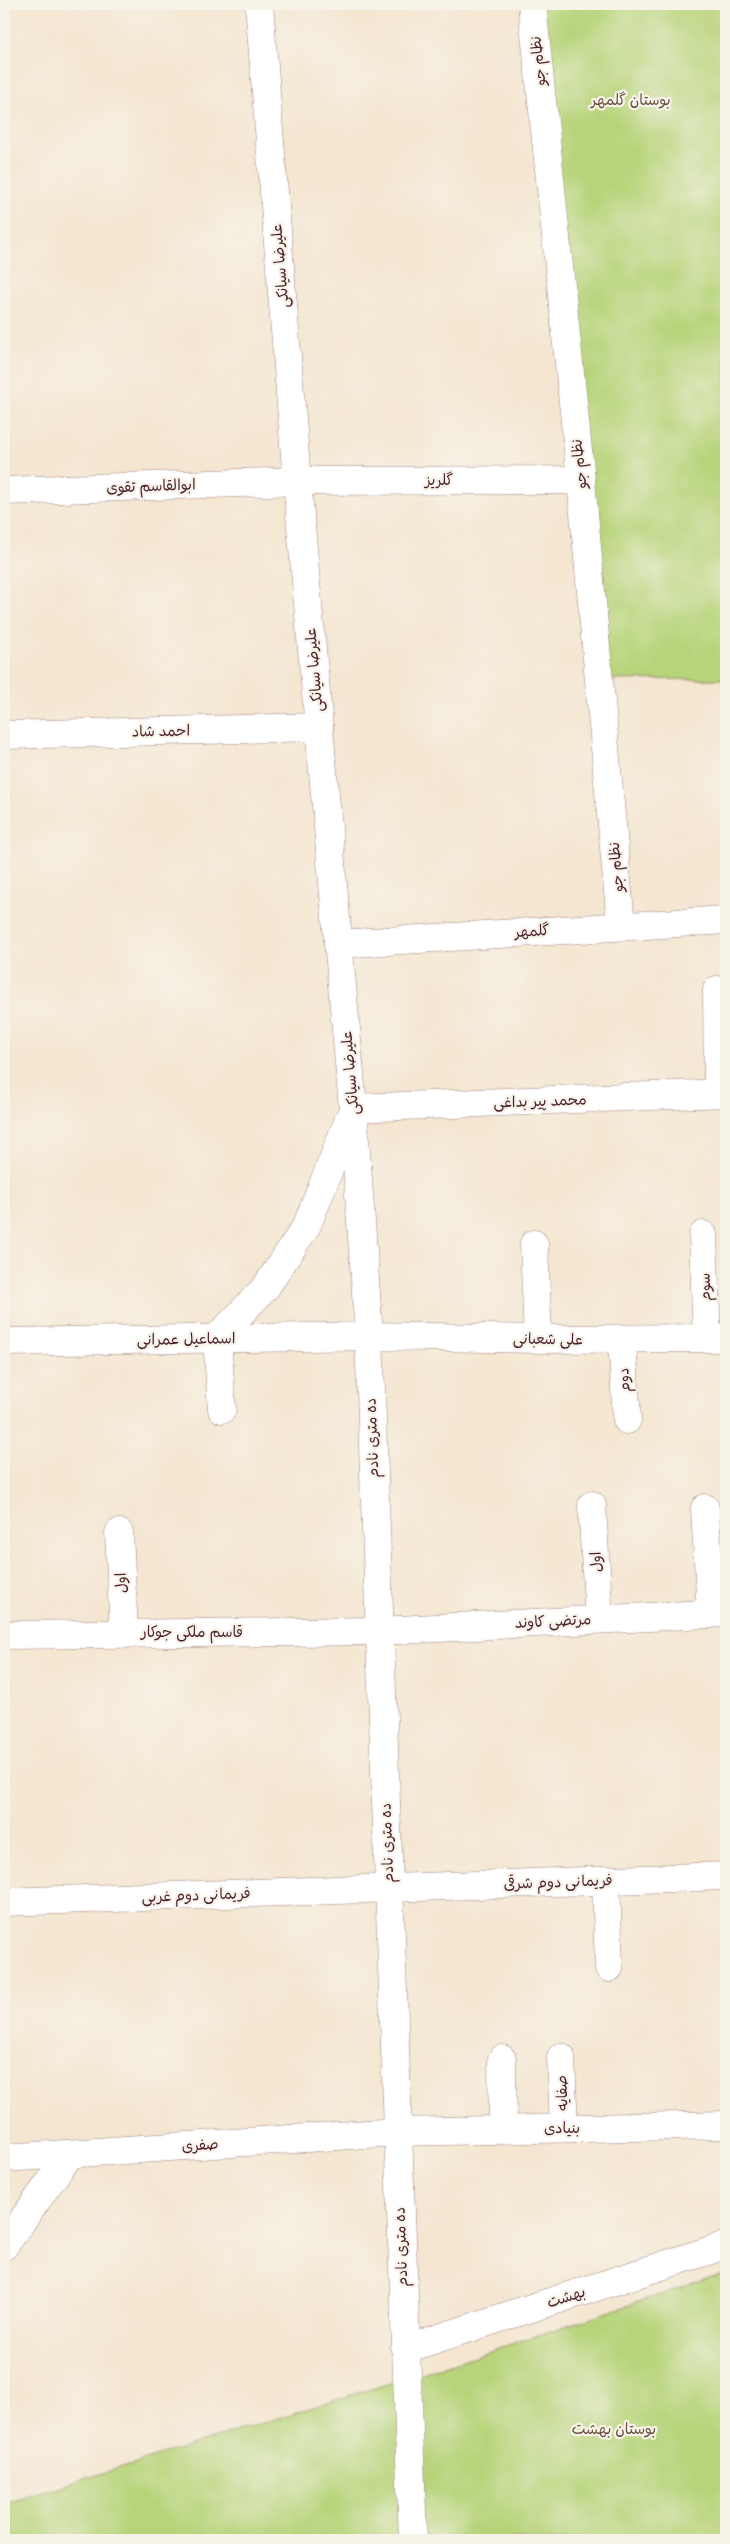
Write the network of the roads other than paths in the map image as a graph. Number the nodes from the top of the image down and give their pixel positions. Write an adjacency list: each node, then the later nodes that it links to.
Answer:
1 (259, 4): 4 (street, علیرضا سیانکی)
2 (532, 4): 3 (street, نظام جو)
3 (581, 480): 4 (street, گلریز); 9 (street, نظام جو)
4 (297, 481): 5 (street, ابوالقاسم تقوی); 6 (street, علیرضا سیانکی)
5 (4, 491)
6 (318, 727): 7 (street, احمد شاد); 10 (street, علیرضا سیانکی)
7 (4, 735)
8 (726, 920): 9 (street, گلمهر)
9 (621, 925): 10 (street, گلمهر)
10 (338, 944): 13 (street, علیرضا سیانکی)
11 (717, 990): 12 (street)
12 (722, 1093): 13 (street, محمد پیر بداغی)
13 (353, 1108): 16 (street, علیرضا سیانکی); 17 (street)
14 (703, 1235): 18 (street, سوم)
15 (534, 1244): 19 (street)
16 (369, 1336): 17 (street, اسماعیل عمرانی); 19 (street, علی شعبانی); 29 (street, ده متری نادم)
17 (217, 1338): 21 (street, اسماعیل عمرانی); 22 (street)
18 (717, 1338): 20 (street, علی شعبانی)
19 (538, 1339): 20 (street, علی شعبانی)
20 (622, 1340): 23 (street, دوم)
21 (4, 1342)
22 (222, 1409)
23 (626, 1420)
24 (592, 1505): 28 (street, اول)
25 (705, 1508): 27 (street)
26 (119, 1533): 30 (street, اول)
27 (718, 1614): 28 (street, مرتضی کاوند)
28 (599, 1619): 29 (street, مرتضی کاوند)
29 (379, 1631): 30 (street, قاسم ملکی جوکار); 34 (street, ده متری نادم)
30 (124, 1633): 31 (street, قاسم ملکی جوکار)
31 (4, 1635)
32 (726, 1876): 33 (street, فریمانی دوم شرقی)
33 (606, 1880): 34 (street, فریمانی دوم شرقی); 36 (street)
34 (389, 1887): 35 (street, فریمانی دوم غربی); 42 (street, ده متری نادم)
35 (4, 1902)
36 (609, 1968)
37 (561, 2057): 41 (street, صفایه)
38 (502, 2059): 40 (street)
39 (726, 2125): 41 (street, بنیادی)
40 (503, 2128): 41 (street, بنیادی); 42 (street, بنیادی)
41 (564, 2128)
42 (397, 2132): 43 (street, صفری); 47 (street, ده متری نادم)
43 (70, 2154): 44 (street, صفری); 46 (street)
44 (4, 2158)
45 (726, 2245): 47 (street, بهشت)
46 (4, 2246)
47 (405, 2349): 48 (street, ده متری نادم)
48 (413, 2540)

